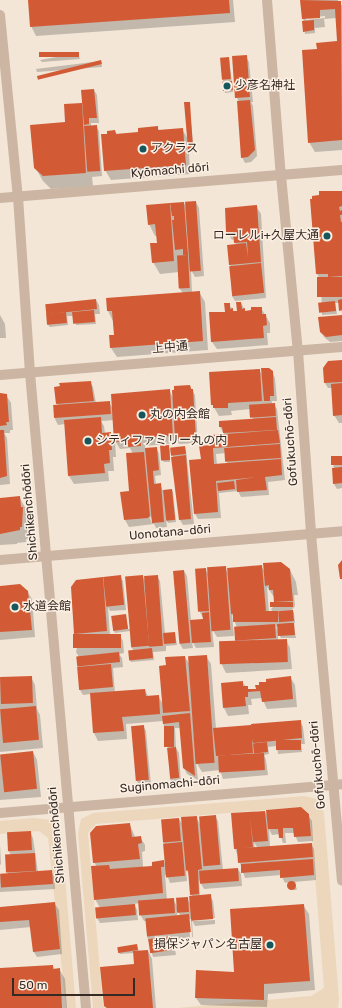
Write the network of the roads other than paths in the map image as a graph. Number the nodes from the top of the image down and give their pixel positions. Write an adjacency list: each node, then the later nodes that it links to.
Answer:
1 (266, 0): 4 (street, Gofukuchō-dōri)
2 (0, 14): 5 (street, Shichikenchōdōri)
3 (342, 170): 4 (street, Kyōmachi dōri)
4 (281, 176): 5 (street, Kyōmachi dōri); 8 (street, Gofukuchō-dōri)
5 (18, 197): 6 (street, Kyōmachi dōri); 9 (street, Shichikenchōdōri)
6 (0, 198)
7 (342, 347): 8 (street, 上中通)
8 (298, 351): 9 (street, 上中通); 12 (street, Gofukuchō-dōri)
9 (30, 373): 10 (street, 上中通); 13 (street, Shichikenchōdōri)
10 (0, 376)
11 (342, 531): 12 (street, Uonotana-dōri)
12 (311, 534): 13 (street, Uonotana-dōri); 15 (street, Gofukuchō-dōri)
13 (47, 556): 14 (street, Uonotana-dōri); 16 (street, Shichikenchōdōri)
14 (0, 560)
15 (337, 784): 16 (street, Suginomachi-dōri); 18 (street, Gofukuchō-dōri)
16 (68, 807): 17 (street, Suginomachi-dōri); 19 (street, Shichikenchōdōri)
17 (0, 813)
18 (342, 882)
19 (86, 1008)

